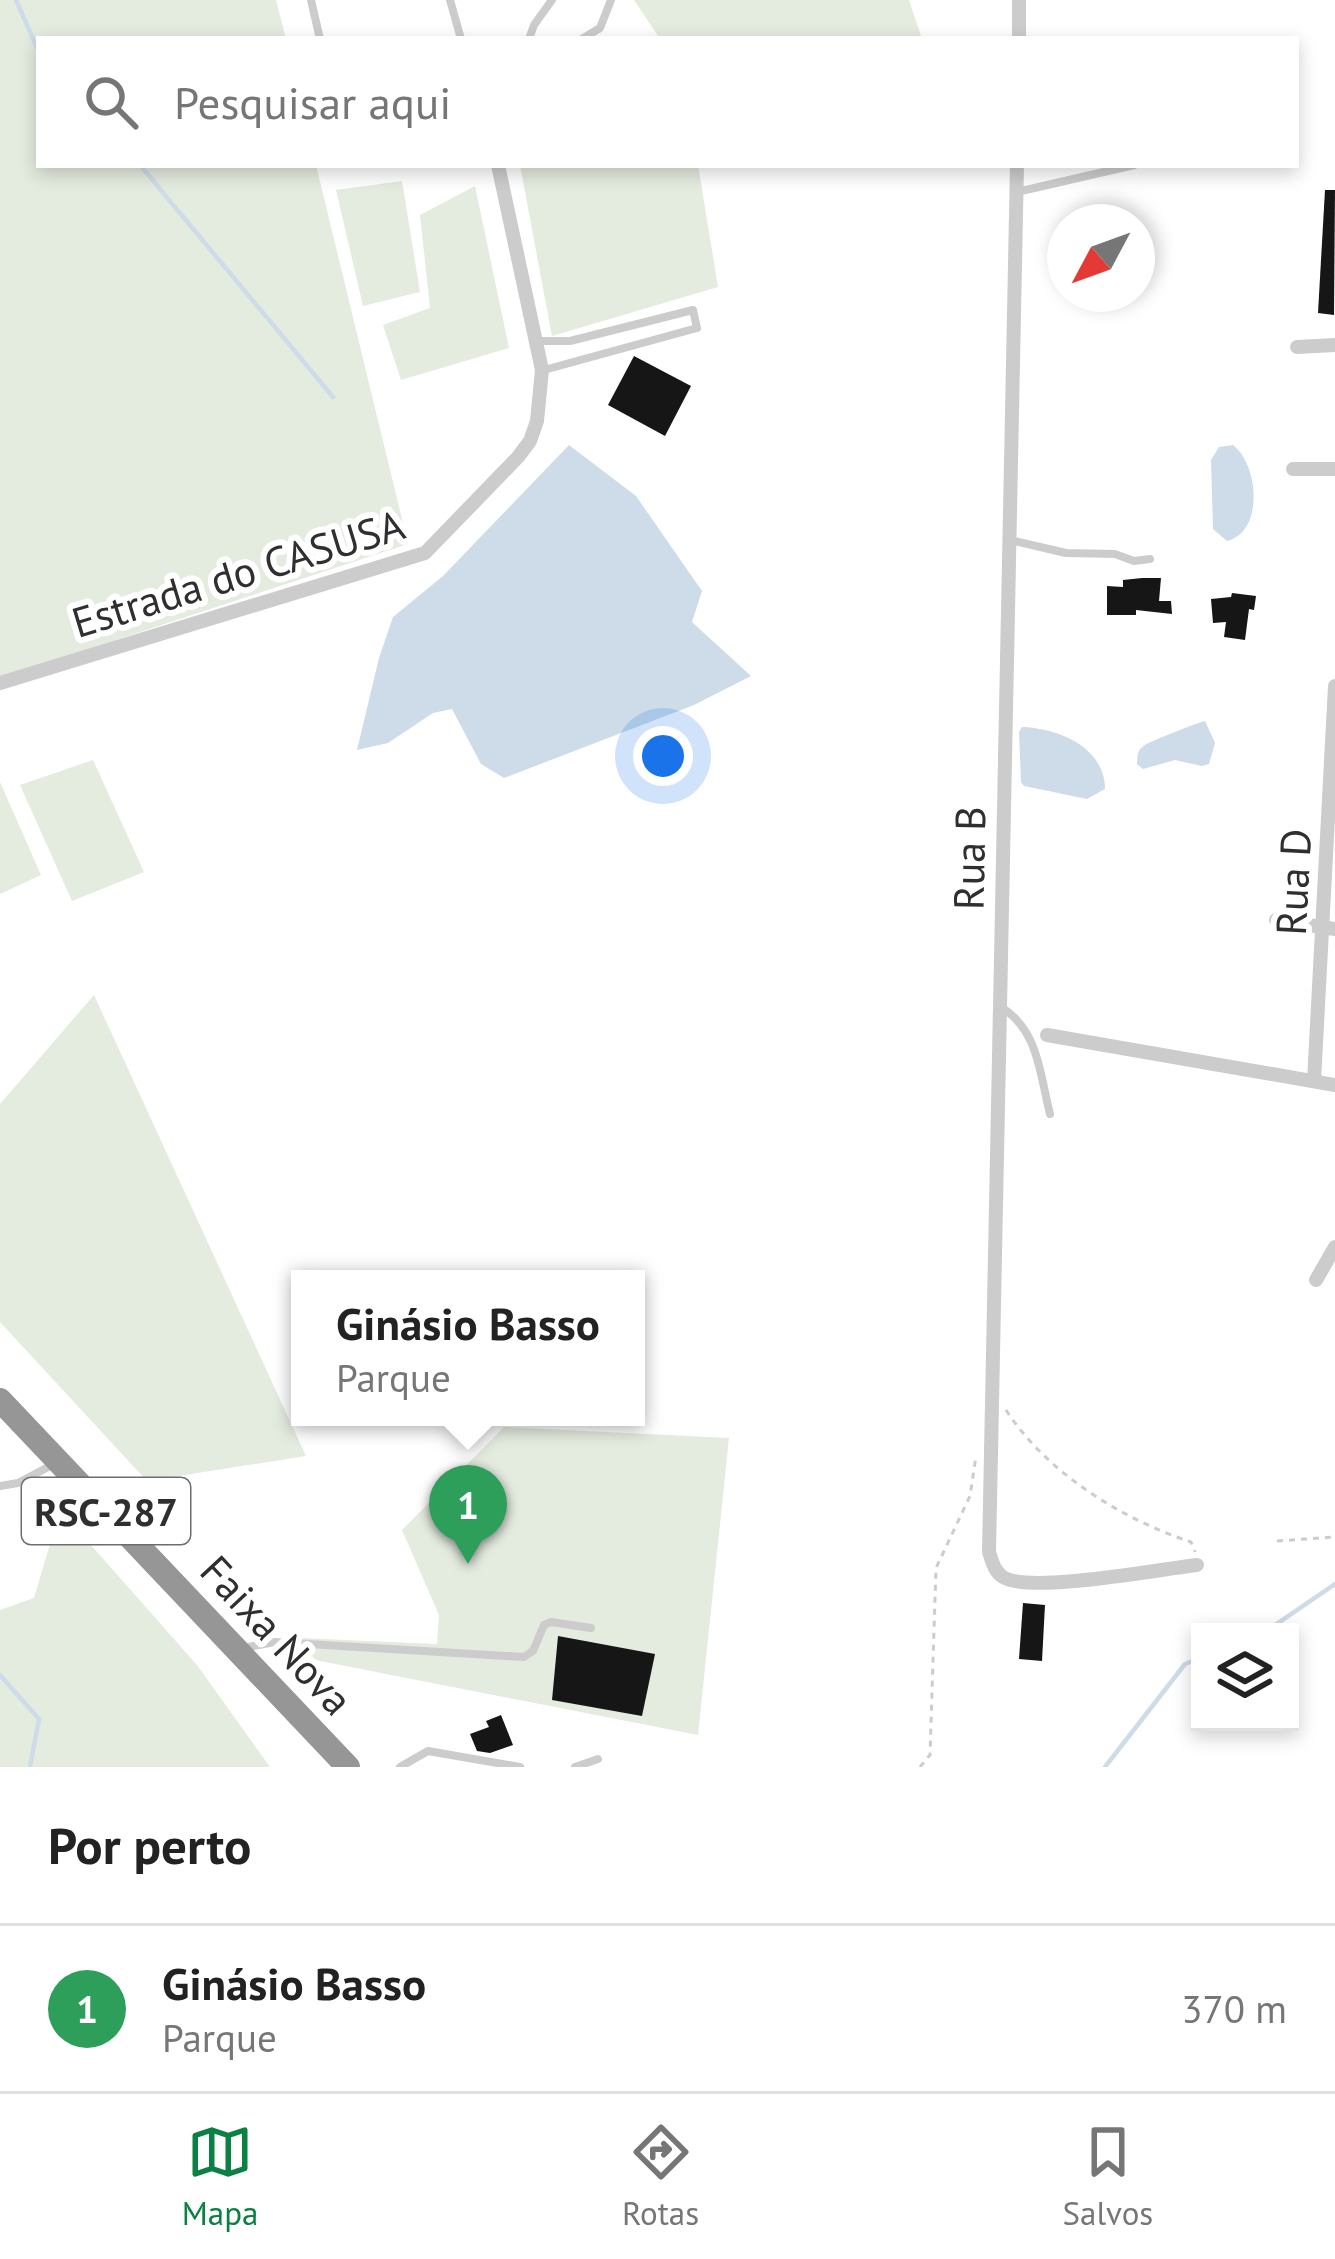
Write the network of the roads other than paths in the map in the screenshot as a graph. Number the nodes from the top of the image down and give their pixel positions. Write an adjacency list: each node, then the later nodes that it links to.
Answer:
1 (311, 0): 6 (lane)
2 (451, 0): 7 (lane)
3 (552, 0): 8 (lane)
4 (611, 0): 9 (lane)
5 (1019, 0): 10 (street)
6 (319, 36)
7 (459, 36)
8 (530, 36)
9 (587, 36)
10 (1018, 36)
11 (499, 168): 15 (street, Estrada do CASUSA)
12 (1018, 168): 14 (street, Rua B)
13 (1121, 168): 14 (lane)
14 (1017, 192): 23 (street, Rua B)
15 (536, 341): 16 (lane); 20 (street, Estrada do CASUSA)
16 (569, 341): 19 (lane); 19 (lane)
17 (1335, 345): 18 (street)
18 (1298, 347)
19 (575, 361): 20 (lane)
20 (542, 370): 25 (street, Estrada do CASUSA)
21 (1293, 469): 22 (street)
22 (1335, 469)
23 (1007, 540): 24 (lane); 29 (street, Rua B)
24 (1150, 559)
25 (0, 683)
26 (1335, 686): 28 (street, Rua D)
27 (1276, 920): 28 (street)
28 (1329, 928): 31 (street, Rua D)
29 (1000, 1006): 33 (lane); 39 (street, Rua B)
30 (1047, 1035): 31 (street)
31 (1314, 1081): 32 (street)
32 (1335, 1085)
33 (1050, 1114)
34 (1335, 1247): 35 (street)
35 (1316, 1280)
36 (0, 1400): 37 (highway, Faixa Nova / RSC-287)
37 (59, 1462): 38 (lane); 41 (highway, Faixa Nova / RSC-287)
38 (0, 1486)
39 (1196, 1565)
40 (591, 1628): 41 (lane)
41 (236, 1648): 43 (highway, Faixa Nova / RSC-287)
42 (598, 1759): 46 (lane)
43 (348, 1767)
44 (401, 1767): 45 (lane)
45 (520, 1767)
46 (575, 1767)

